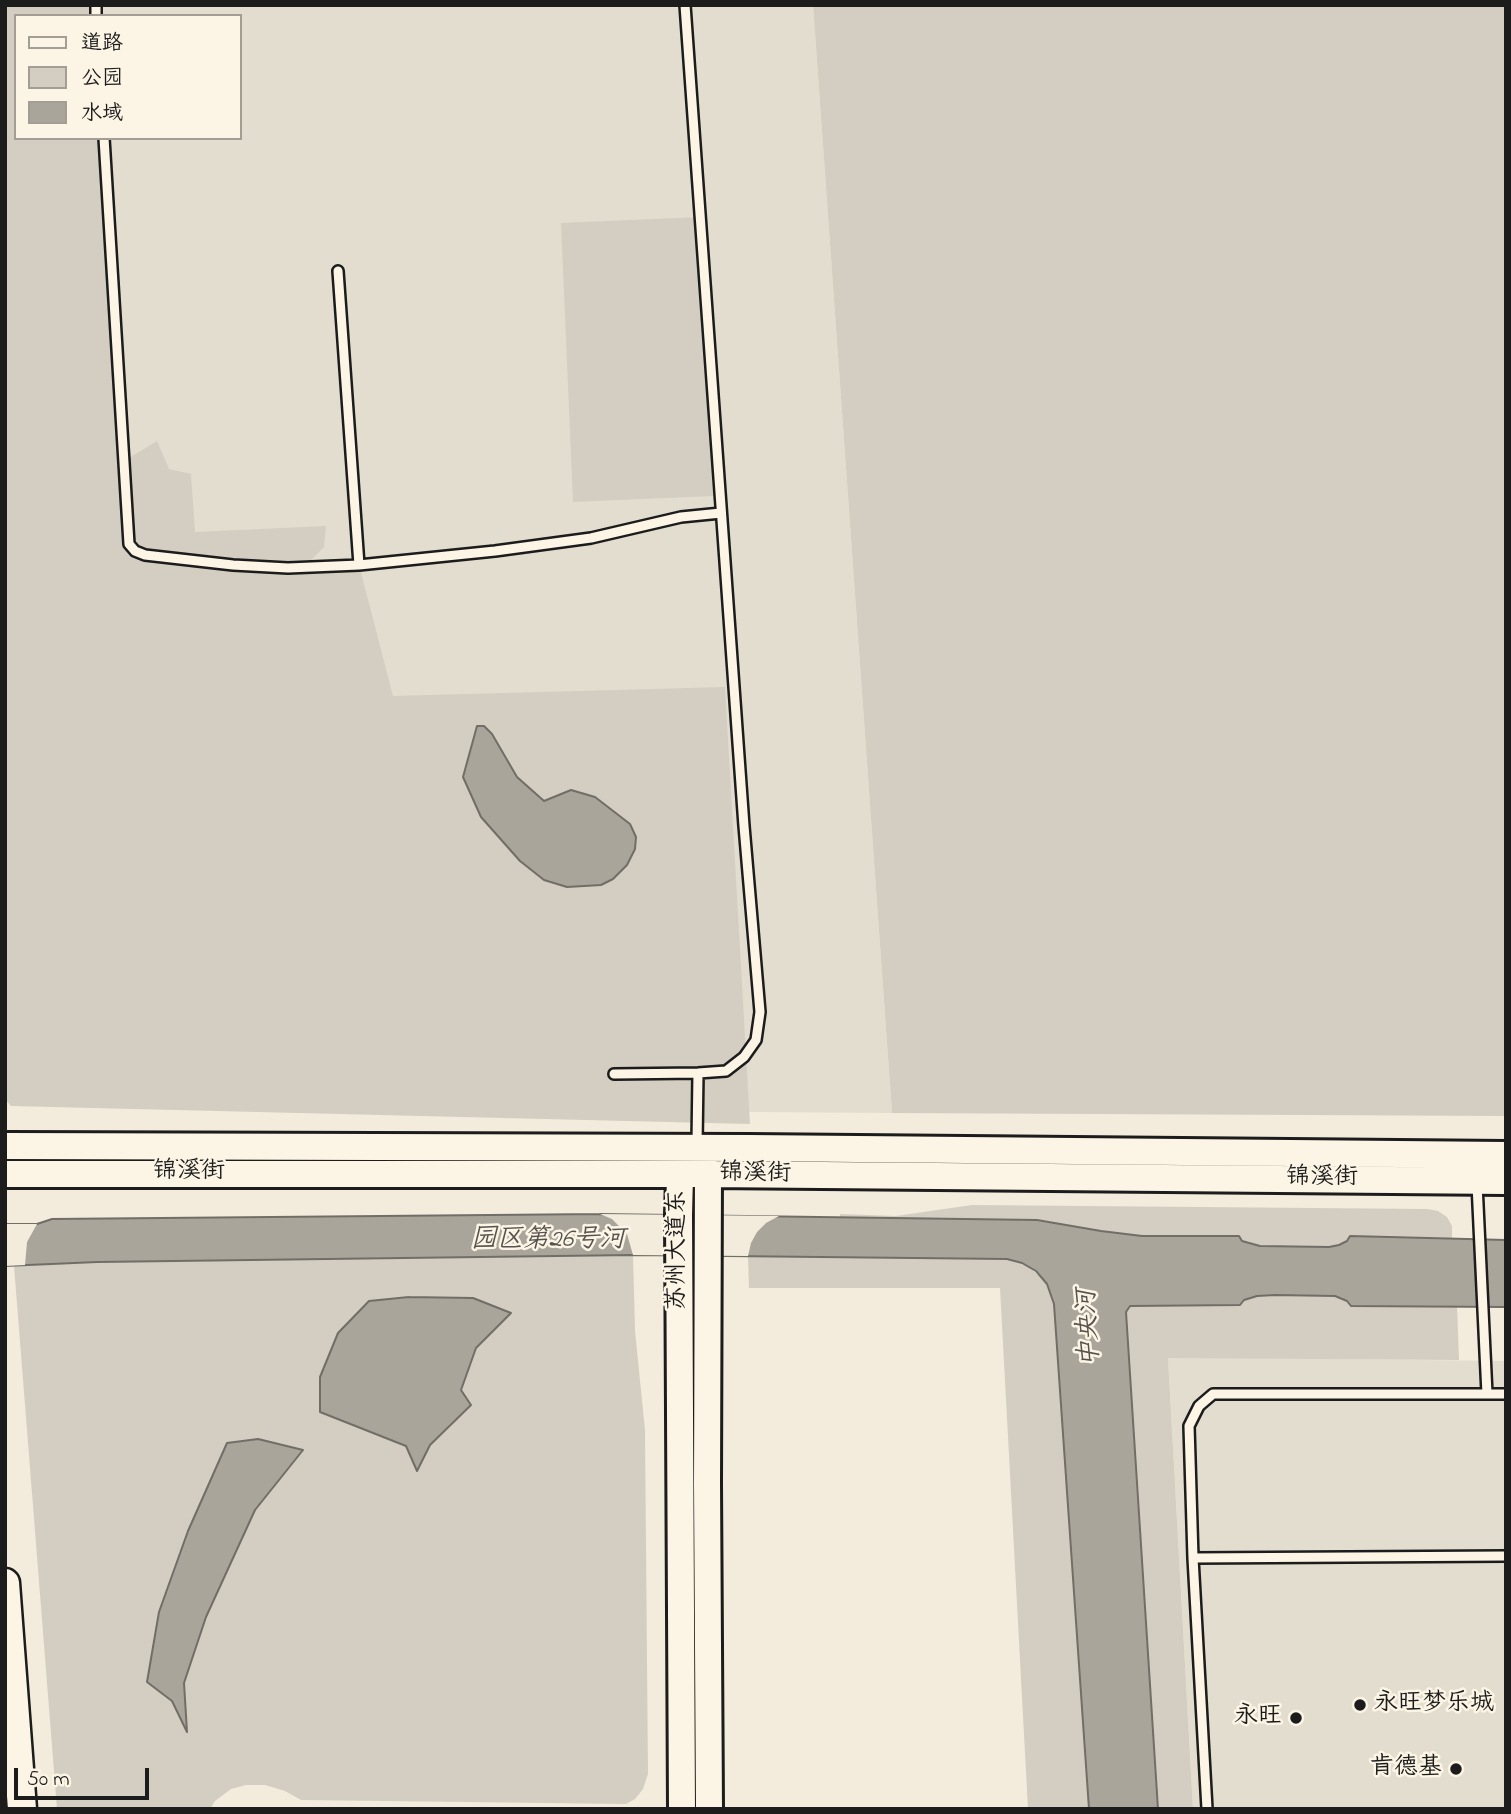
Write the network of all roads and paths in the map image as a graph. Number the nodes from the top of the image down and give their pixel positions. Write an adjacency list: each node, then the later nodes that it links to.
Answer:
1 (685, 5): 4 (lane)
2 (104, 140): 5 (lane)
3 (338, 271): 5 (lane)
4 (721, 513): 5 (lane); 6 (lane)
5 (359, 565)
6 (698, 1073): 7 (lane); 9 (lane)
7 (614, 1074)
8 (5, 1146): 9 (main road, 锦溪街)
9 (697, 1149): 11 (main road, 锦溪街); 13 (main road, 苏州大道东); 14 (main road, 苏州大道东)
10 (1506, 1155): 11 (main road, 锦溪街)
11 (1477, 1160): 13 (main road, 锦溪街); 15 (main road, 锦溪街); 16 (lane)
12 (5, 1174): 14 (main road, 锦溪街)
13 (708, 1174): 14 (main road, 锦溪街); 23 (main road, 苏州大道东)
14 (680, 1176): 22 (main road, 苏州大道东)
15 (1506, 1181)
16 (1487, 1394): 17 (lane); 19 (lane)
17 (1506, 1394)
18 (1506, 1556): 19 (lane)
19 (1193, 1558): 24 (lane)
20 (5, 1583): 21 (main road)
21 (22, 1809)
22 (682, 1809)
23 (709, 1809)
24 (1207, 1809)

